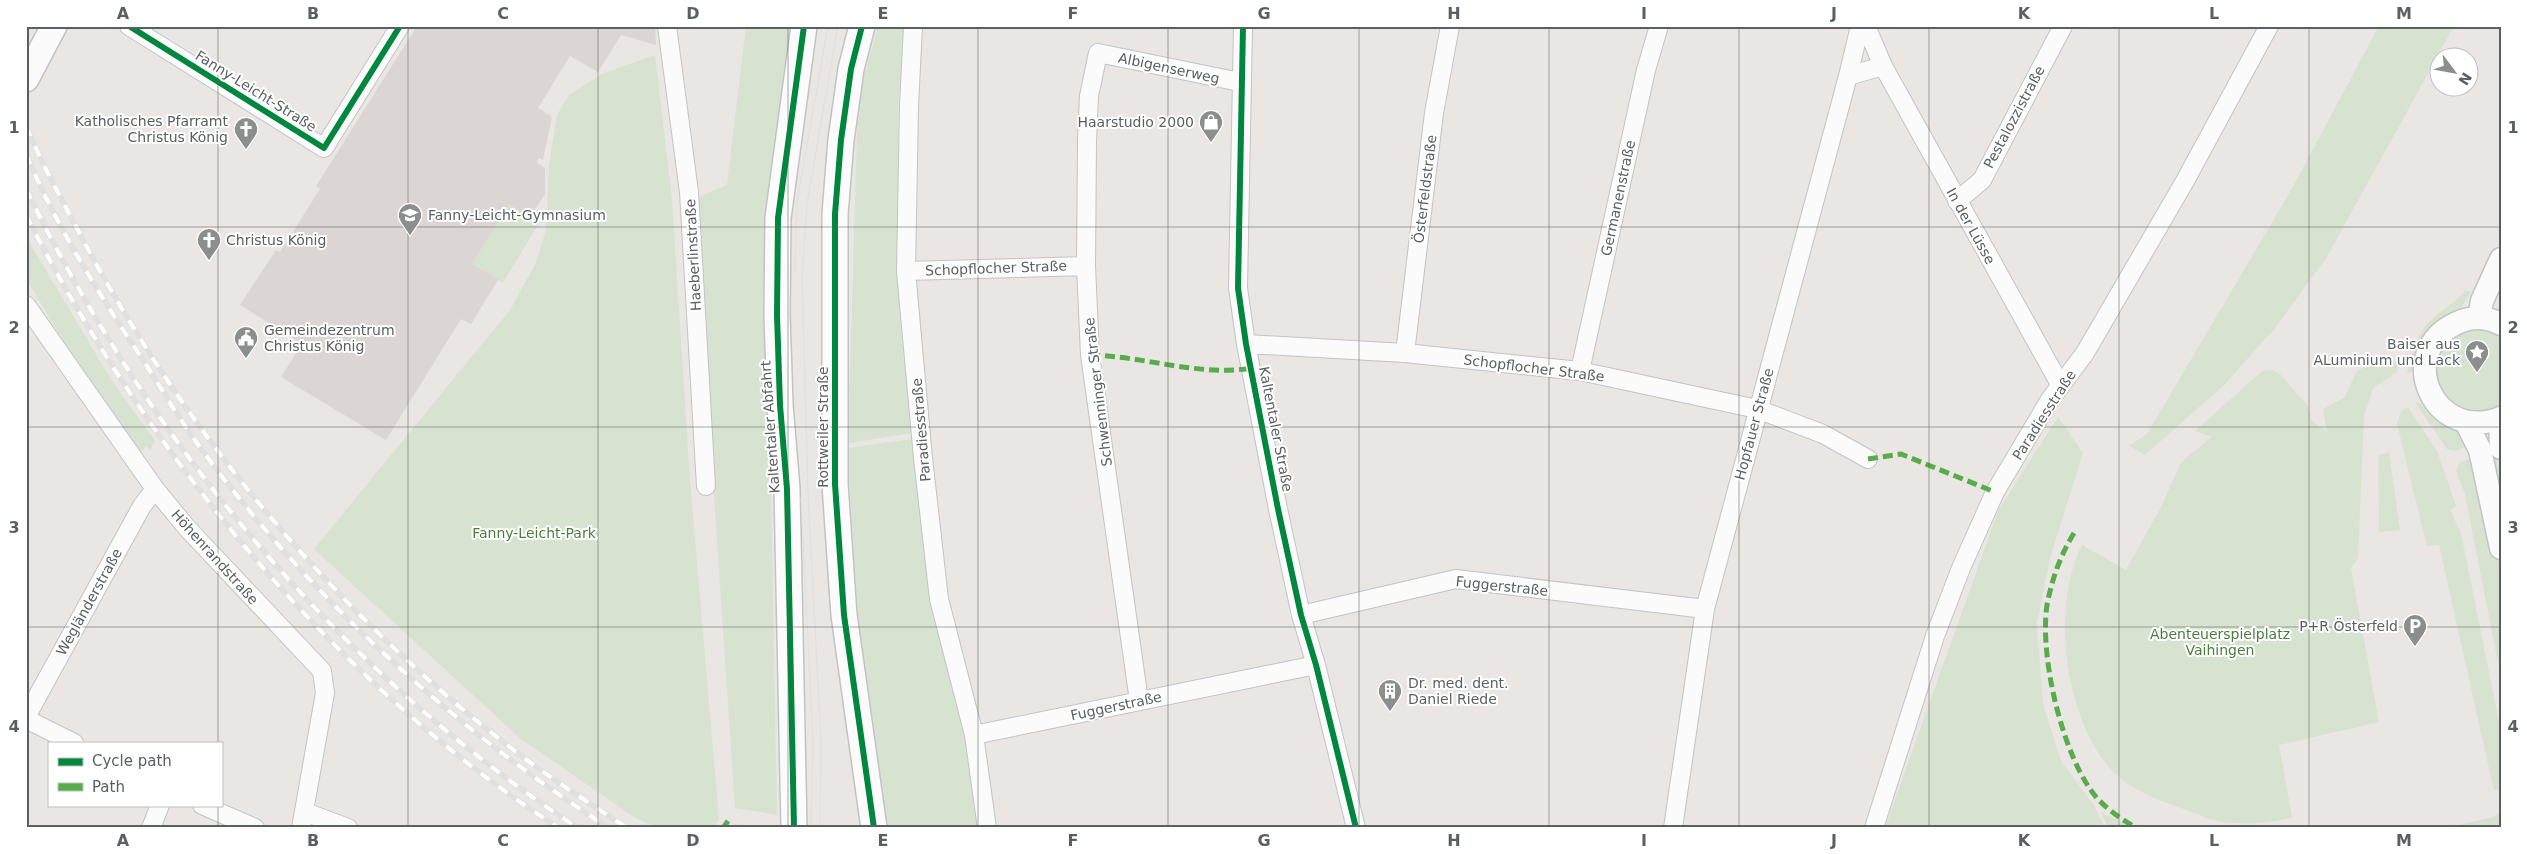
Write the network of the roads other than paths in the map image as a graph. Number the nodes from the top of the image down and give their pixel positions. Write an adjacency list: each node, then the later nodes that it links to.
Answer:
1 (129, 26): 2 (street, Fanny-Leicht-Straße)
2 (400, 26)
3 (667, 26): 36 (street, Haeberlinstraße)
4 (804, 26): 52 (main road, Kaltentaler Abfahrt)
5 (862, 26): 53 (main road, Rottweiler Straße)
6 (913, 26): 23 (street, Paradiesstraße)
7 (1243, 26): 19 (street, Kaltentaler Straße)
8 (1450, 26): 28 (street, Österfeldstraße)
9 (1659, 26): 29 (street, Germanenstraße)
10 (1860, 26): 17 (street, Hopfauer Straße)
11 (1866, 26): 16 (street, In der Lüsse)
12 (2062, 26): 20 (street, Pestalozzistraße)
13 (2269, 26): 30 (street, Paradiesstraße)
14 (52, 29): 18 (main road)
15 (1098, 52): 19 (street, Albigenserweg); 22 (street, Schwenninger Straße)
16 (1883, 66): 17 (street); 20 (street, In der Lüsse)
17 (1848, 76): 31 (street, Hopfauer Straße)
18 (27, 78)
19 (1240, 82): 27 (street, Kaltentaler Straße)
20 (1957, 200): 30 (street, In der Lüsse)
21 (2501, 259): 25 (street)
22 (1086, 266): 23 (street, Schopflocher Straße); 42 (street, Schwenninger Straße)
23 (906, 271): 44 (street, Paradiesstraße)
24 (26, 305): 37 (street, Höhenrandstraße)
25 (2479, 318): 26 (street); 33 (street)
26 (2501, 324)
27 (1246, 344): 28 (street, Schopflocher Straße); 40 (street, Kaltentaler Straße)
28 (1405, 353): 29 (street, Schopflocher Straße)
29 (1580, 371): 31 (street, Schopflocher Straße)
30 (2061, 386): 57 (street, Paradiesstraße)
31 (1757, 409): 35 (street, Schopflocher Straße); 39 (street, Hopfauer Straße)
32 (2500, 418): 33 (street); 34 (street)
33 (2466, 422): 38 (street)
34 (2501, 448)
35 (1868, 459)
36 (706, 486)
37 (154, 489): 43 (street, Wegländerstraße); 48 (street, Höhenrandstraße)
38 (2501, 548)
39 (1705, 609): 40 (street, Fuggerstraße); 56 (street, Hopfauer Straße)
40 (1302, 615): 41 (street, Kaltentaler Straße)
41 (1316, 665): 42 (street, Fuggerstraße); 55 (street, Kaltentaler Straße)
42 (1138, 701): 44 (street, Fuggerstraße)
43 (26, 718): 45 (street)
44 (974, 735): 54 (street, Paradiesstraße)
45 (72, 742)
46 (160, 806): 49 (street)
47 (204, 806): 50 (street)
48 (303, 820): 51 (street)
49 (151, 828)
50 (255, 828)
51 (348, 828)
52 (794, 828)
53 (874, 828)
54 (988, 828)
55 (1356, 828)
56 (1673, 828)
57 (1874, 828)

